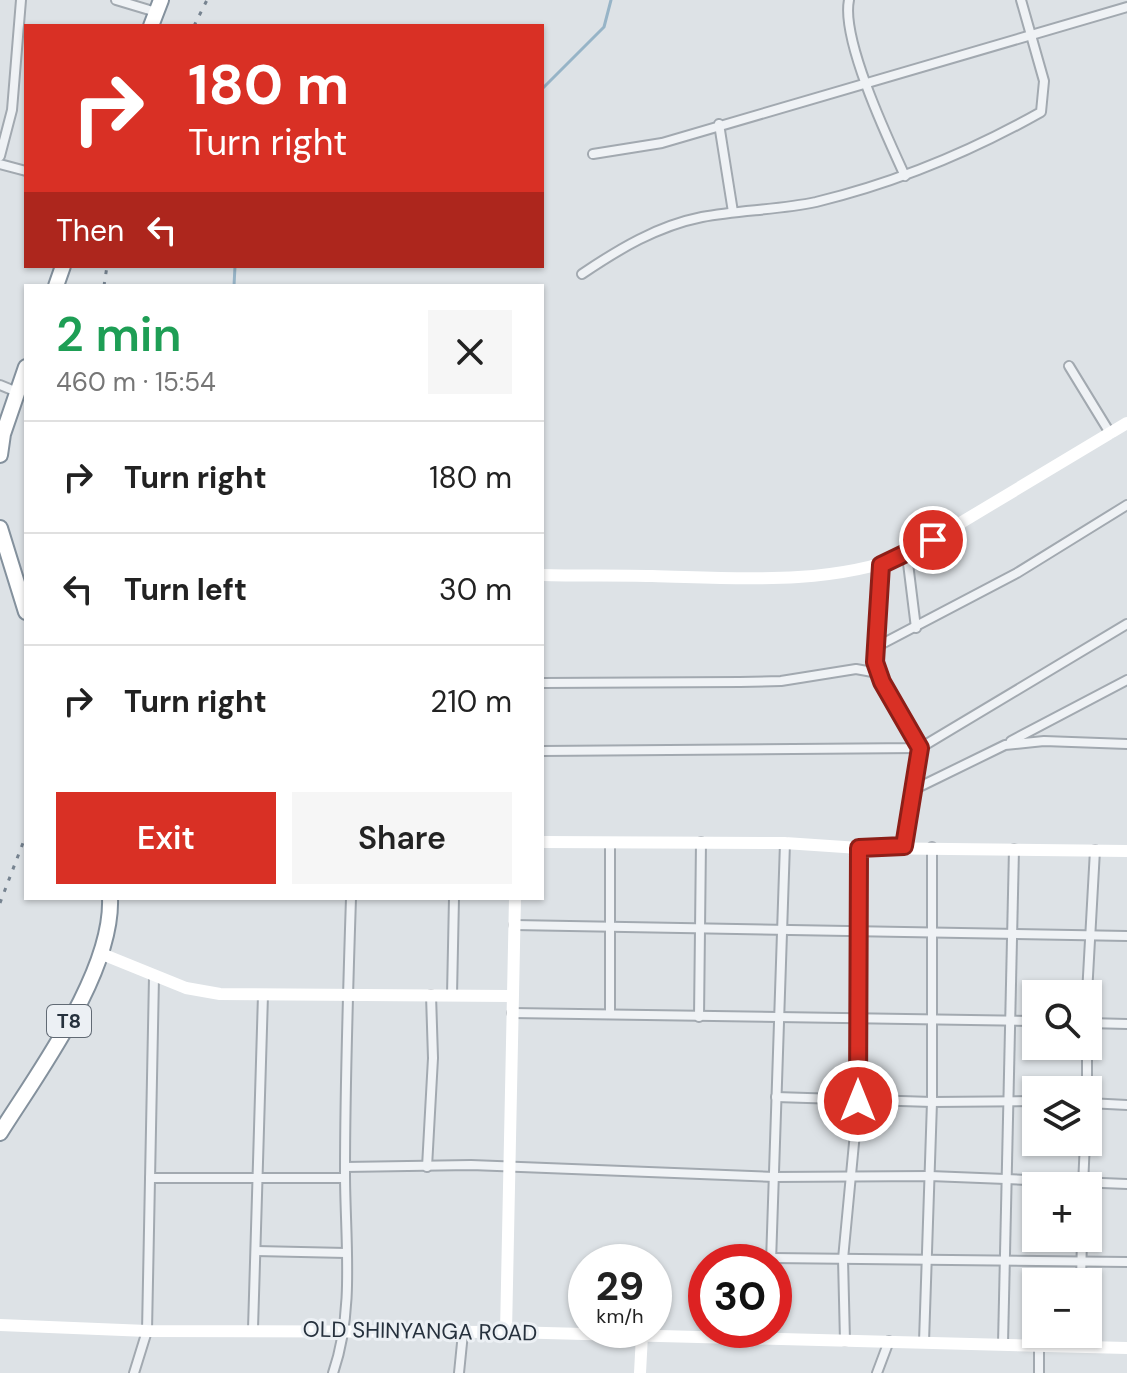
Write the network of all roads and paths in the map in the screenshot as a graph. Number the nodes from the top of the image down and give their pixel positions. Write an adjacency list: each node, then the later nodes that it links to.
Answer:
1 (21, 0): 11 (street)
2 (116, 0): 6 (street)
3 (849, 0): 8 (street)
4 (1021, 0): 7 (street)
5 (1127, 7): 7 (street)
6 (156, 13)
7 (1031, 36): 8 (street); 14 (street)
8 (868, 85): 9 (street); 14 (street)
9 (719, 124): 10 (street); 15 (street)
10 (593, 154)
11 (0, 156)
12 (0, 164): 13 (street)
13 (24, 170)
14 (905, 176): 15 (street)
15 (733, 212): 16 (street)
16 (582, 274)
17 (1069, 366): 22 (street)
18 (24, 373): 20 (highway)
19 (0, 385): 20 (street)
20 (17, 392): 23 (highway)
21 (1127, 423): 22 (street)
22 (1110, 433): 26 (street)
23 (0, 455)
24 (1127, 505): 31 (street)
25 (0, 528): 29 (highway)
26 (907, 555): 27 (street); 31 (street)
27 (881, 565): 28 (street); 32 (street)
28 (544, 575)
29 (24, 606)
30 (1127, 624): 38 (street)
31 (916, 628): 32 (street)
32 (878, 646): 33 (street)
33 (878, 673): 35 (street); 38 (street)
34 (1127, 680): 37 (street)
35 (544, 683)
36 (1127, 744): 37 (street)
37 (1005, 745): 40 (street)
38 (920, 748): 39 (street); 40 (street)
39 (544, 751)
40 (915, 789): 45 (street)
41 (544, 842): 44 (street)
42 (701, 842): 43 (street); 44 (street); 57 (street)
43 (785, 843): 47 (street); 58 (street)
44 (610, 845): 56 (street)
45 (904, 846): 46 (street); 47 (street)
46 (932, 847): 48 (street); 60 (street)
47 (859, 848): 59 (street)
48 (1014, 849): 49 (street); 61 (street)
49 (1095, 850): 50 (street); 62 (street)
50 (1127, 851)
51 (110, 900): 64 (highway, T8)
52 (351, 900): 70 (street)
53 (454, 900): 69 (street)
54 (515, 900): 55 (street)
55 (514, 925): 56 (street); 71 (street)
56 (612, 928): 57 (street); 73 (street)
57 (701, 929): 58 (street); 74 (street)
58 (780, 929): 59 (street); 75 (street)
59 (856, 931): 60 (street); 76 (street)
60 (932, 932): 61 (street); 77 (street)
61 (1012, 935): 62 (street); 78 (street)
62 (1089, 936): 63 (street); 66 (street)
63 (1127, 936)
64 (102, 954): 65 (street); 89 (highway, T8)
65 (154, 977): 67 (street); 95 (street)
66 (1087, 980)
67 (263, 995): 70 (street); 98 (street)
68 (431, 995): 69 (street); 70 (street); 92 (street)
69 (452, 995): 71 (street)
70 (348, 996): 91 (street)
71 (512, 996): 72 (street)
72 (512, 1013): 73 (street); 90 (street)
73 (610, 1014): 74 (street)
74 (699, 1017): 75 (street)
75 (778, 1018): 76 (street); 82 (street)
76 (857, 1018): 77 (street); 85 (street)
77 (933, 1020): 78 (street); 86 (street)
78 (1009, 1020): 79 (street); 83 (street)
79 (1022, 1020)
80 (1102, 1023): 81 (street)
81 (1127, 1024)
82 (776, 1097): 85 (street); 94 (street)
83 (1007, 1099): 84 (street); 86 (street); 99 (street)
84 (1022, 1100)
85 (858, 1101): 86 (street); 97 (street)
86 (932, 1102): 93 (street)
87 (1102, 1104): 88 (street)
88 (1127, 1105)
89 (0, 1133)
90 (511, 1166): 92 (street); 94 (street); 118 (street)
91 (345, 1167): 92 (street); 96 (street)
92 (427, 1167)
93 (930, 1176): 97 (street); 99 (street); 109 (street)
94 (774, 1177): 97 (street); 103 (street)
95 (150, 1178): 98 (street); 116 (street)
96 (345, 1178): 98 (street); 106 (street)
97 (850, 1178): 107 (street)
98 (258, 1179): 104 (street)
99 (1005, 1179): 100 (street); 111 (street)
100 (1022, 1180)
101 (1102, 1184): 102 (street)
102 (1127, 1184)
103 (772, 1244)
104 (256, 1251): 106 (street); 115 (street)
105 (1081, 1252): 110 (street)
106 (346, 1253): 117 (street)
107 (843, 1259): 108 (street); 109 (street); 122 (street)
108 (792, 1260)
109 (928, 1260): 111 (street); 124 (street)
110 (1081, 1261): 111 (street); 112 (street); 113 (street)
111 (1003, 1262): 126 (street)
112 (1127, 1262)
113 (1081, 1268)
114 (0, 1325): 116 (street, OLD SHINYANGA ROAD)
115 (253, 1329): 116 (street, OLD SHINYANGA ROAD); 117 (street, OLD SHINYANGA ROAD)
116 (147, 1331): 131 (street)
117 (344, 1331): 119 (street, OLD SHINYANGA ROAD); 132 (street)
118 (506, 1332): 119 (street, OLD SHINYANGA ROAD); 120 (street, OLD SHINYANGA ROAD)
119 (463, 1333): 133 (street)
120 (568, 1333)
121 (792, 1337): 122 (street, OLD SHINYANGA ROAD)
122 (845, 1341): 123 (street, OLD SHINYANGA ROAD)
123 (889, 1341): 124 (street, OLD SHINYANGA ROAD); 135 (street)
124 (924, 1342): 126 (street, OLD SHINYANGA ROAD)
125 (1022, 1343): 126 (street, OLD SHINYANGA ROAD)
126 (1003, 1344)
127 (1102, 1344): 130 (street, OLD SHINYANGA ROAD)
128 (641, 1348): 134 (street)
129 (1039, 1348): 136 (street)
130 (1127, 1348)
131 (134, 1373)
132 (333, 1373)
133 (459, 1373)
134 (640, 1373)
135 (877, 1373)
136 (1039, 1373)

